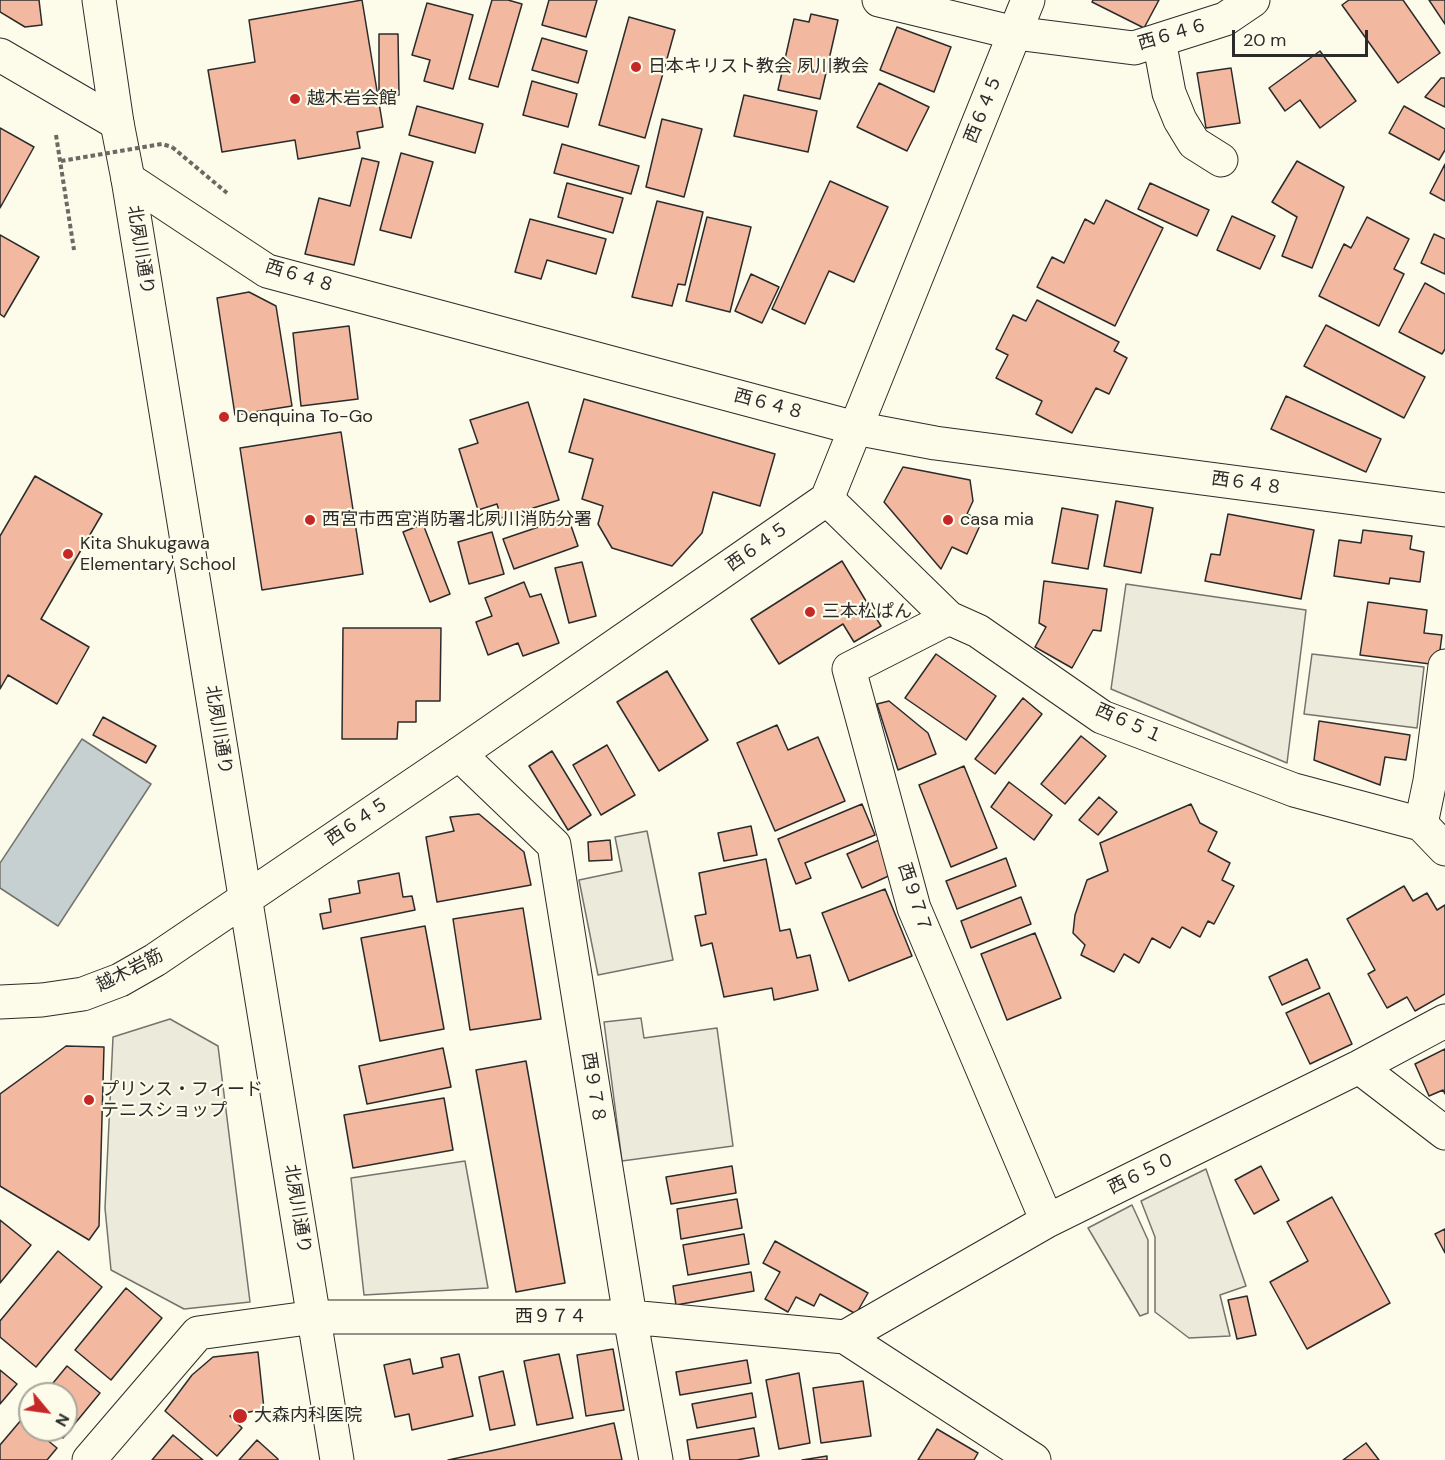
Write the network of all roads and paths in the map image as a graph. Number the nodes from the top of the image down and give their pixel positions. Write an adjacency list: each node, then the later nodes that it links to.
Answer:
1 (99, 0): 8 (street, 北夙川通り)
2 (879, 0): 5 (street, 西６４６)
3 (1028, 0): 5 (street, 西６４５)
4 (1253, 0): 6 (street, 西６４６)
5 (1015, 33): 6 (street, 西６４６); 13 (street, 西６４５)
6 (1160, 40): 9 (street)
7 (0, 55): 8 (street)
8 (117, 123): 10 (street, 北夙川通り)
9 (1221, 160)
10 (129, 179): 13 (street, 西６４８); 22 (street, 北夙川通り)
11 (228, 193): 12 (path, bridge)
12 (74, 250)
13 (855, 428): 14 (street, 西６４５); 15 (street, 西６４８)
14 (827, 499): 16 (street, 西６５１); 18 (street, 西６４５)
15 (1443, 505)
16 (949, 618): 20 (street, 西６５１); 27 (street, 西９７７)
17 (1445, 666): 19 (street)
18 (459, 754): 22 (street, 西６４５); 29 (street, 西９７８)
19 (1438, 779): 20 (street)
20 (1421, 824): 21 (street)
21 (1445, 849)
22 (246, 898): 23 (street, 越木岩筋); 28 (street, 北夙川通り)
23 (0, 1002)
24 (1445, 1021): 25 (street, 西６５０)
25 (1359, 1067): 26 (street); 27 (street, 西６５０)
26 (1445, 1133)
27 (1047, 1221): 30 (street, 西６５０)
28 (315, 1317): 29 (street, 西９７４); 31 (street, 西９７４); 32 (street, 北夙川通り)
29 (630, 1317): 30 (street, 西９７４); 33 (street, 西９７８)
30 (845, 1337): 34 (street, 西９７４)
31 (89, 1460)
32 (337, 1460)
33 (656, 1460)
34 (1034, 1460)

